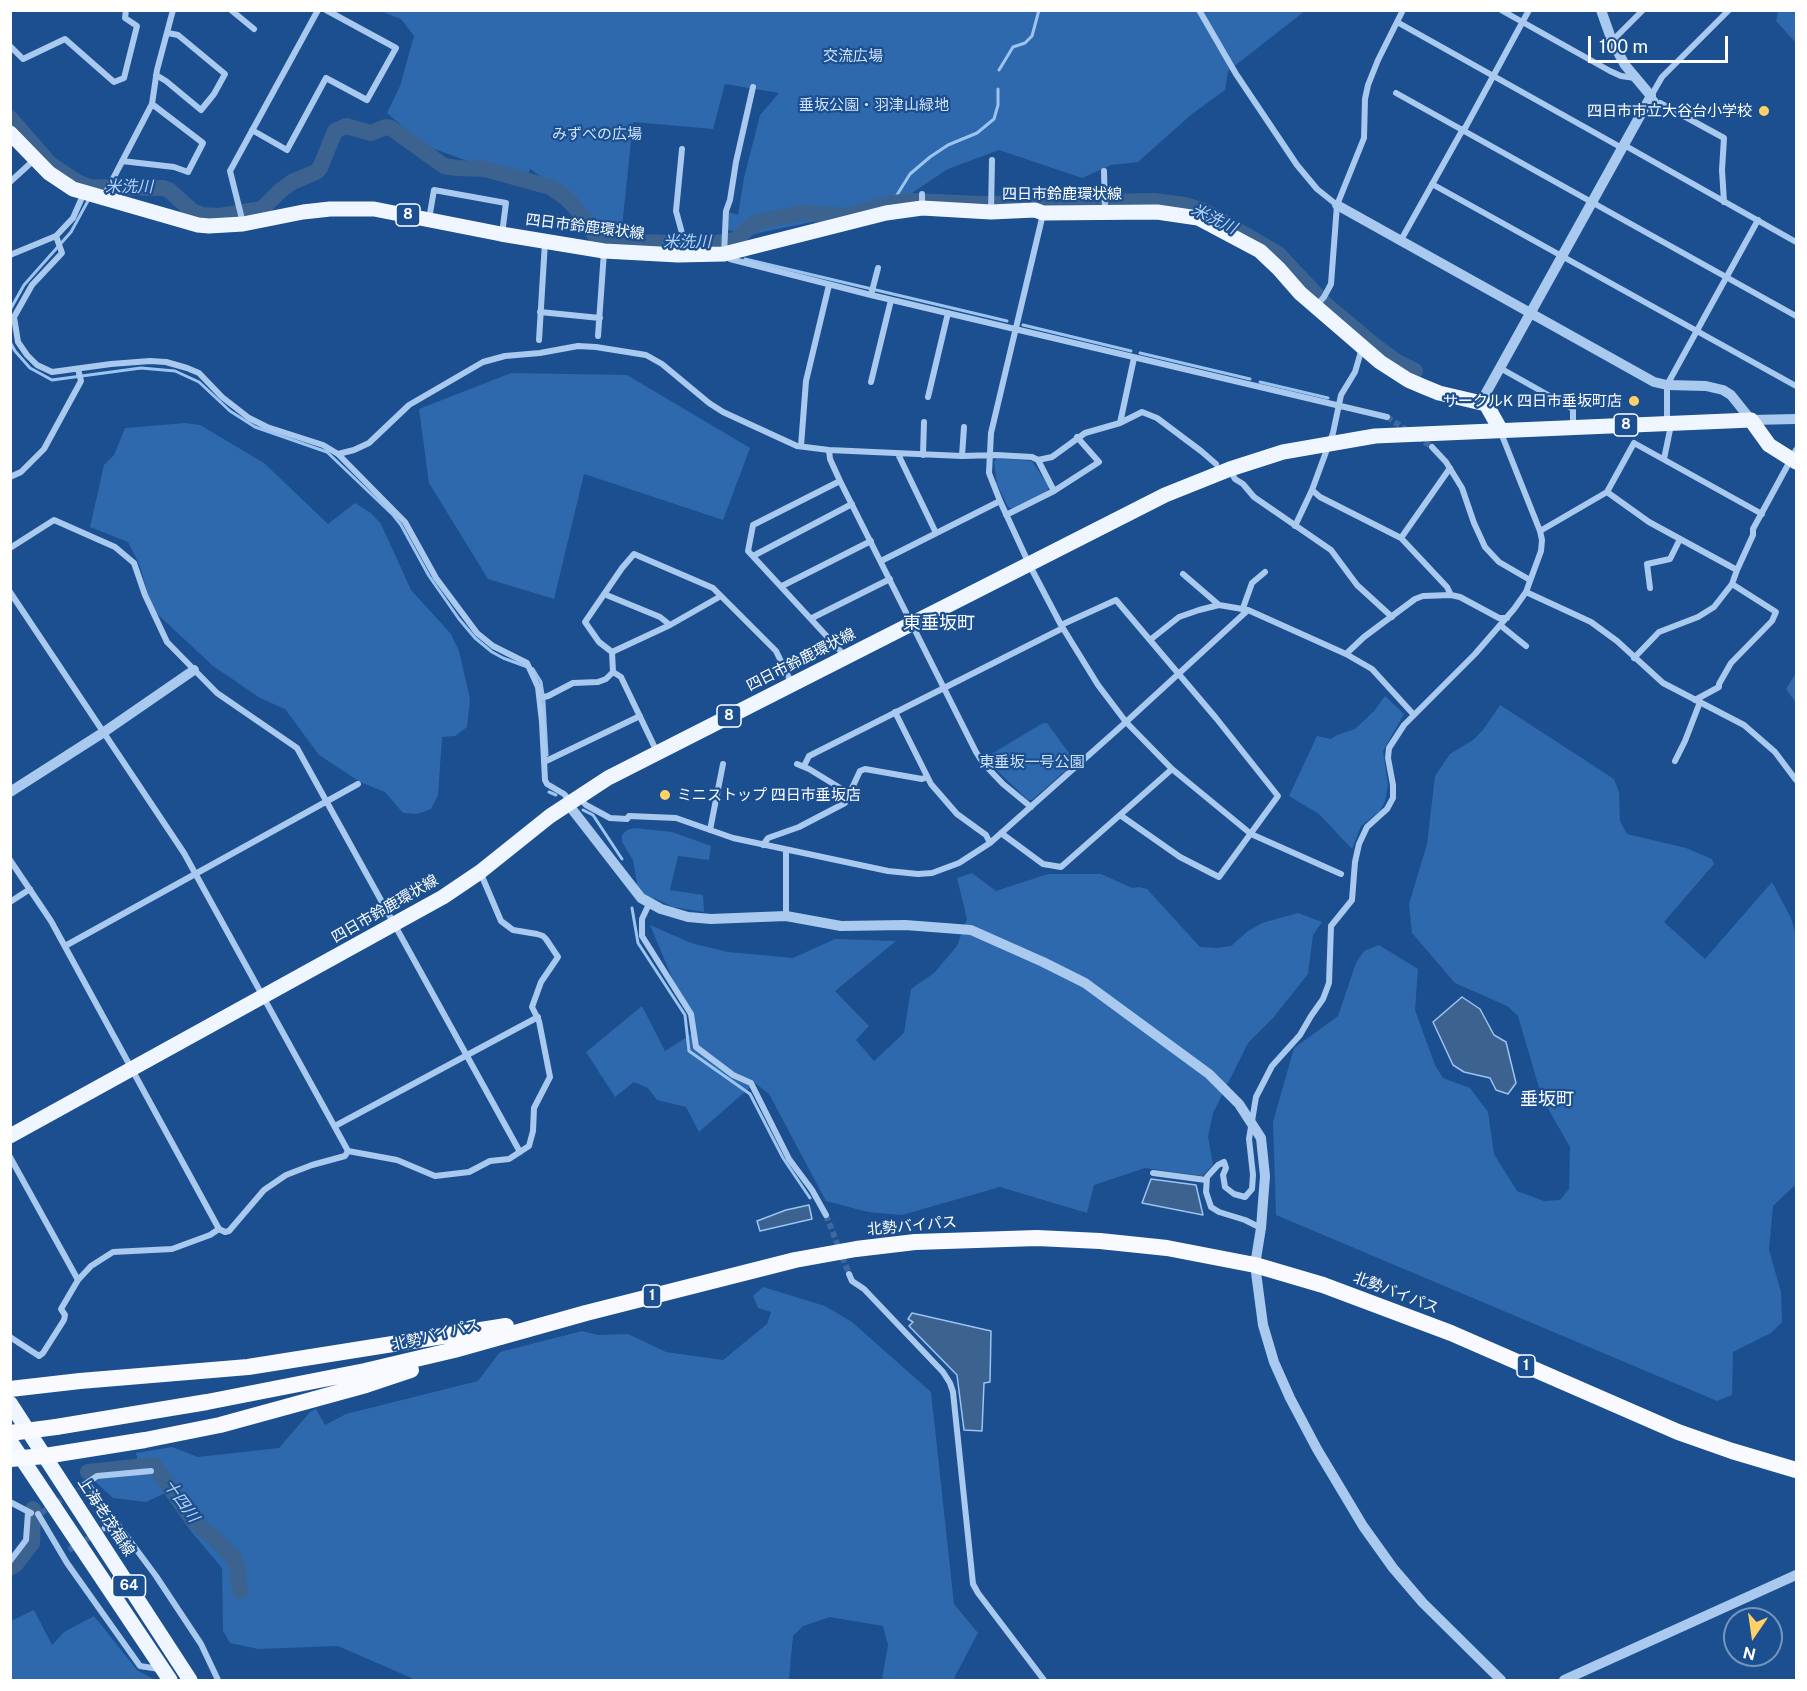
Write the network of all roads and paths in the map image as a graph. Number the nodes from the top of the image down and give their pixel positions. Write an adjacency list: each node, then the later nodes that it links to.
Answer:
1 (126, 10): 18 (street)
2 (173, 10): 16 (street)
3 (231, 10): 15 (street)
4 (318, 10): 26 (street)
5 (326, 10): 26 (street)
6 (1199, 10): 40 (street)
7 (1403, 10): 13 (street)
8 (1501, 10): 14 (street)
9 (1529, 10): 14 (street)
10 (1601, 10): 17 (street)
11 (1643, 10): 17 (street)
12 (1729, 11): 24 (street)
13 (1397, 22): 20 (street); 40 (street)
14 (1523, 22): 20 (street); 21 (street)
15 (254, 29)
16 (168, 33): 19 (street); 19 (street)
17 (1612, 41): 21 (street)
18 (10, 45)
19 (156, 75): 25 (street)
20 (1493, 76): 27 (street); 29 (street)
21 (1635, 78): 24 (street)
22 (753, 87): 52 (street)
23 (1396, 93): 27 (street)
24 (1655, 99): 29 (street); 39 (street)
25 (152, 104): 33 (street); 33 (street)
26 (252, 130): 46 (street)
27 (1463, 130): 36 (street); 38 (street)
28 (10, 133): 31 (main road, 四日市鈴鹿環状線 / 8)
29 (1623, 146): 38 (street); 39 (street)
30 (682, 149): 54 (street)
31 (34, 160): 35 (street); 37 (main road, 四日市鈴鹿環状線 / 8)
32 (992, 160): 41 (street)
33 (122, 161): 37 (street)
34 (1104, 171): 42 (street)
35 (10, 182)
36 (1432, 184): 49 (street); 56 (street)
37 (92, 195): 46 (main road, 四日市鈴鹿環状線 / 8); 48 (street)
38 (1592, 202): 56 (street); 58 (street)
39 (1724, 202): 45 (street)
40 (1337, 205): 49 (street); 62 (street)
41 (991, 206): 43 (main road, 四日市鈴鹿環状線 / 8); 52 (main road, 四日市鈴鹿環状線 / 8)
42 (1105, 208): 43 (main road, 四日市鈴鹿環状線 / 8); 62 (main road, 四日市鈴鹿環状線 / 8)
43 (1043, 213): 68 (street)
44 (429, 220): 46 (main road, 四日市鈴鹿環状線 / 8); 47 (main road, 四日市鈴鹿環状線 / 8); 47 (street)
45 (1758, 220): 51 (street); 58 (street)
46 (242, 222)
47 (501, 234): 50 (main road, 四日市鈴鹿環状線 / 8)
48 (57, 238): 55 (street); 75 (street)
49 (1401, 240): 64 (street)
50 (545, 241): 53 (main road, 四日市鈴鹿環状線 / 8); 63 (street)
51 (1797, 242)
52 (724, 250): 54 (main road, 四日市鈴鹿環状線 / 8); 59 (street)
53 (604, 251): 54 (main road, 四日市鈴鹿環状線 / 8); 67 (street)
54 (678, 252)
55 (10, 255)
56 (1563, 255): 64 (street); 69 (street)
57 (878, 268): 60 (street)
58 (1726, 277): 66 (street); 69 (street)
59 (829, 285): 60 (street); 93 (street)
60 (872, 291): 61 (street)
61 (891, 300): 65 (street); 76 (street)
62 (1319, 303): 72 (main road, 四日市鈴鹿環状線 / 8)
63 (540, 312): 67 (street); 71 (street)
64 (1531, 312): 74 (street); 77 (street)
65 (948, 313): 68 (street); 79 (street)
66 (1797, 316)
67 (600, 318): 70 (street)
68 (1016, 329): 73 (street); 99 (street)
69 (1696, 330): 77 (street); 78 (street)
70 (598, 336)
71 (539, 340)
72 (1362, 347): 80 (main road, 四日市鈴鹿環状線 / 8); 81 (street)
73 (1134, 358): 81 (street); 86 (street)
74 (1500, 368): 80 (street); 89 (street)
75 (78, 369): 96 (street); 106 (street)
76 (871, 382)
77 (1666, 385): 84 (street); 87 (street)
78 (1797, 386)
79 (928, 398)
80 (1486, 404): 90 (main road)
81 (1338, 406): 82 (street); 92 (street)
82 (1387, 417)
83 (1797, 419): 84 (street)
84 (1751, 420): 87 (main road, 四日市鈴鹿環状線 / 8); 101 (main road)
85 (924, 422): 98 (street)
86 (1120, 423): 91 (street); 104 (street)
87 (1669, 423): 89 (main road, 四日市鈴鹿環状線 / 8); 102 (street)
88 (964, 427): 100 (street)
89 (1573, 428): 90 (main road, 四日市鈴鹿環状線 / 8)
90 (1500, 429): 92 (main road, 四日市鈴鹿環状線 / 8); 116 (street)
91 (1077, 436): 103 (street); 109 (street)
92 (1328, 443): 104 (main road, 四日市鈴鹿環状線 / 8); 108 (street)
93 (801, 446): 95 (street); 96 (street)
94 (1432, 447): 105 (street)
95 (829, 450): 97 (street); 107 (street)
96 (338, 454): 158 (street)
97 (898, 454): 98 (street); 117 (street)
98 (923, 455): 100 (street)
99 (989, 455): 100 (street); 103 (street); 111 (street)
100 (962, 456)
101 (1795, 457): 113 (street)
102 (1664, 459): 110 (street); 113 (street)
103 (1038, 460): 109 (street)
104 (1223, 466): 115 (street); 124 (main road, 四日市鈴鹿環状線 / 8)
105 (1449, 468): 118 (street); 129 (street)
106 (10, 477)
107 (840, 481): 112 (street); 122 (street)
108 (1312, 490): 115 (street); 118 (street)
109 (1054, 491): 114 (street)
110 (1607, 492): 116 (street); 119 (street)
111 (1000, 501): 114 (street); 117 (street)
112 (852, 504): 120 (street); 122 (street)
113 (1762, 514): 125 (street)
114 (1006, 515): 124 (street)
115 (1295, 526): 140 (street)
116 (1540, 531): 129 (street)
117 (936, 533): 123 (street)
118 (1401, 538): 136 (street)
119 (1680, 539): 125 (street); 132 (street)
120 (871, 541): 123 (street); 131 (street)
121 (10, 548): 153 (street)
122 (753, 556): 131 (street)
123 (881, 561): 128 (street)
124 (1029, 564): 143 (main road, 四日市鈴鹿環状線 / 8); 146 (street)
125 (1737, 570): 130 (street)
126 (1265, 572): 139 (street)
127 (1183, 574): 138 (street)
128 (890, 579): 141 (street); 143 (street)
129 (1530, 580): 134 (street)
130 (1732, 584): 152 (street); 159 (street)
131 (782, 586): 141 (street)
132 (1650, 588)
133 (10, 592): 164 (street)
134 (1526, 592): 142 (street); 152 (street)
135 (604, 594): 137 (street); 144 (street); 149 (street)
136 (1451, 595): 140 (street); 142 (street)
137 (721, 596): 144 (street); 156 (street)
138 (1218, 605): 139 (street); 147 (street)
139 (1245, 609): 150 (street); 155 (street)
140 (1392, 617): 150 (street)
141 (812, 618): 151 (street)
142 (1507, 618): 145 (street)
143 (912, 623): 151 (main road, 四日市鈴鹿環状線 / 8); 157 (street)
144 (670, 625): 149 (street)
145 (1500, 625): 148 (street); 162 (street)
146 (1062, 627): 147 (street); 157 (street); 163 (street)
147 (1150, 640): 155 (street)
148 (1526, 646)
149 (612, 652): 154 (street)
150 (1346, 654): 162 (street)
151 (846, 657): 156 (main road, 四日市鈴鹿環状線 / 8)
152 (1634, 658): 159 (street)
153 (194, 670): 164 (street); 175 (street)
154 (613, 672): 158 (street); 161 (street)
155 (1179, 674): 163 (street); 181 (street)
156 (792, 684): 165 (main road, 四日市鈴鹿環状線 / 8)
157 (944, 688): 160 (street); 177 (street)
158 (540, 698): 167 (street)
159 (1697, 701): 166 (street); 171 (street)
160 (895, 712): 170 (street); 174 (street)
161 (640, 716): 165 (street); 167 (street)
162 (1414, 716): 199 (street)
163 (1126, 722): 169 (street); 177 (street)
164 (104, 732): 173 (street); 187 (street)
165 (657, 753): 176 (main road, 四日市鈴鹿環状線 / 8)
166 (1675, 761)
167 (544, 762): 176 (street)
168 (723, 764): 179 (street)
169 (1172, 769): 178 (street); 181 (street)
170 (927, 777): 174 (street); 182 (street)
171 (1797, 780)
172 (358, 784): 175 (street)
173 (10, 792)
174 (850, 794): 183 (street)
175 (327, 801): 187 (street); 193 (street)
176 (572, 801): 179 (street); 186 (main road, 四日市鈴鹿環状線 / 8); 191 (street)
177 (1031, 807): 180 (street)
178 (1120, 815): 180 (street); 181 (street)
179 (710, 830): 183 (street)
180 (1001, 833): 182 (street)
181 (1251, 834): 188 (street)
182 (990, 843): 184 (street)
183 (763, 844): 184 (street)
184 (786, 850): 192 (street)
185 (10, 860): 189 (street)
186 (480, 872): 193 (main road, 四日市鈴鹿環状線 / 8); 196 (street)
187 (195, 873): 194 (street); 195 (street)
188 (1341, 874)
189 (30, 889): 190 (street); 194 (street)
190 (10, 902)
191 (649, 904): 192 (street); 207 (street)
192 (786, 916): 199 (street)
193 (395, 925): 195 (main road, 四日市鈴鹿環状線 / 8); 197 (street)
194 (65, 946): 198 (street)
195 (264, 997): 198 (main road, 四日市鈴鹿環状線 / 8); 200 (street)
196 (538, 1017): 197 (street); 203 (street)
197 (467, 1056): 200 (street); 203 (street)
198 (131, 1069): 201 (main road, 四日市鈴鹿環状線 / 8); 209 (street)
199 (1252, 1124): 206 (street); 208 (street)
200 (335, 1126): 202 (street)
201 (10, 1136)
202 (348, 1151): 203 (street); 209 (street)
203 (520, 1152)
204 (10, 1157): 212 (street)
205 (1153, 1173): 206 (street)
206 (1206, 1180): 208 (street)
207 (826, 1215)
208 (1261, 1228): 210 (street)
209 (219, 1229): 212 (street)
210 (1255, 1265): 213 (highway, 北勢バイパス / 1); 221 (highway, 北勢バイパス / 1); 233 (street)
211 (849, 1274): 232 (street)
212 (78, 1280): 214 (street)
213 (586, 1313): 215 (highway, 1); 217 (highway, 北勢バイパス / 1, bridge); 219 (highway, 1)
214 (10, 1336)
215 (10, 1389)
216 (10, 1403): 219 (main road, 上海老茂福線 / 64)
217 (10, 1433)
218 (10, 1441): 220 (main road, 64)
219 (45, 1456): 220 (highway, 1); 230 (main road, 上海老茂福線 / 64)
220 (16, 1459): 229 (main road, 64)
221 (1797, 1470)
222 (151, 1471): 225 (street)
223 (10, 1502): 224 (street)
224 (35, 1513): 227 (street); 229 (street)
225 (116, 1522): 226 (street); 231 (street)
226 (105, 1528)
227 (10, 1561)
228 (1797, 1575): 234 (street)
229 (166, 1675)
230 (190, 1680)
231 (218, 1680)
232 (1044, 1680)
233 (1501, 1680)
234 (1564, 1680)

